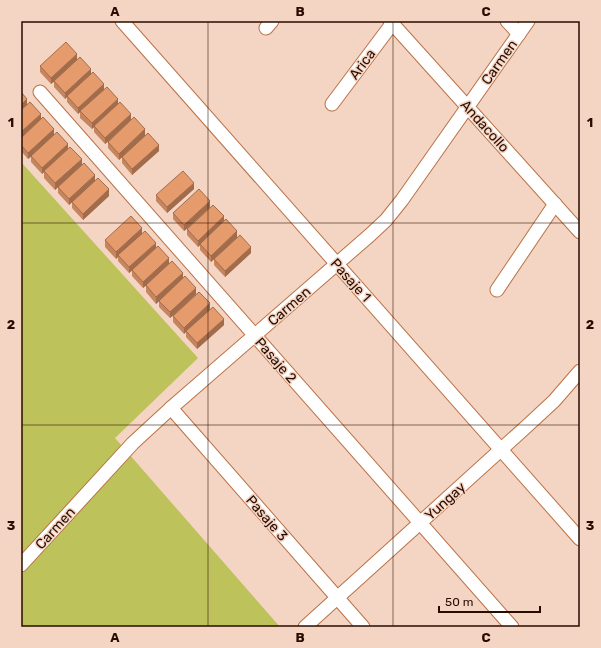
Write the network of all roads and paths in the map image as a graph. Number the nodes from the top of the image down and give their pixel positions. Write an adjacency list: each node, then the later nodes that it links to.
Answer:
1 (122, 21): 11 (street, Pasaje 1)
2 (507, 21): 5 (street)
3 (528, 21): 5 (street, Carmen)
4 (391, 22): 7 (street, Arica); 8 (street, Andacollo)
5 (519, 34): 8 (street, Carmen)
6 (40, 92): 13 (street, Pasaje 2)
7 (332, 104)
8 (468, 107): 9 (street, Andacollo); 11 (street, Carmen)
9 (555, 204): 10 (street, Andacollo); 12 (street)
10 (580, 232)
11 (337, 264): 13 (street, Carmen); 16 (street, Pasaje 1)
12 (497, 290)
13 (255, 336): 15 (street, Carmen); 17 (street, Pasaje 2)
14 (580, 371): 16 (street, Yungay)
15 (171, 408): 19 (street, Carmen); 20 (street, Pasaje 3)
16 (502, 450): 17 (street, Yungay); 18 (street, Pasaje 1)
17 (420, 523): 20 (street, Yungay); 23 (street, Pasaje 2)
18 (580, 538)
19 (21, 565)
20 (337, 597): 21 (street, Yungay); 22 (street, Pasaje 3)
21 (305, 627)
22 (363, 627)
23 (512, 627)

